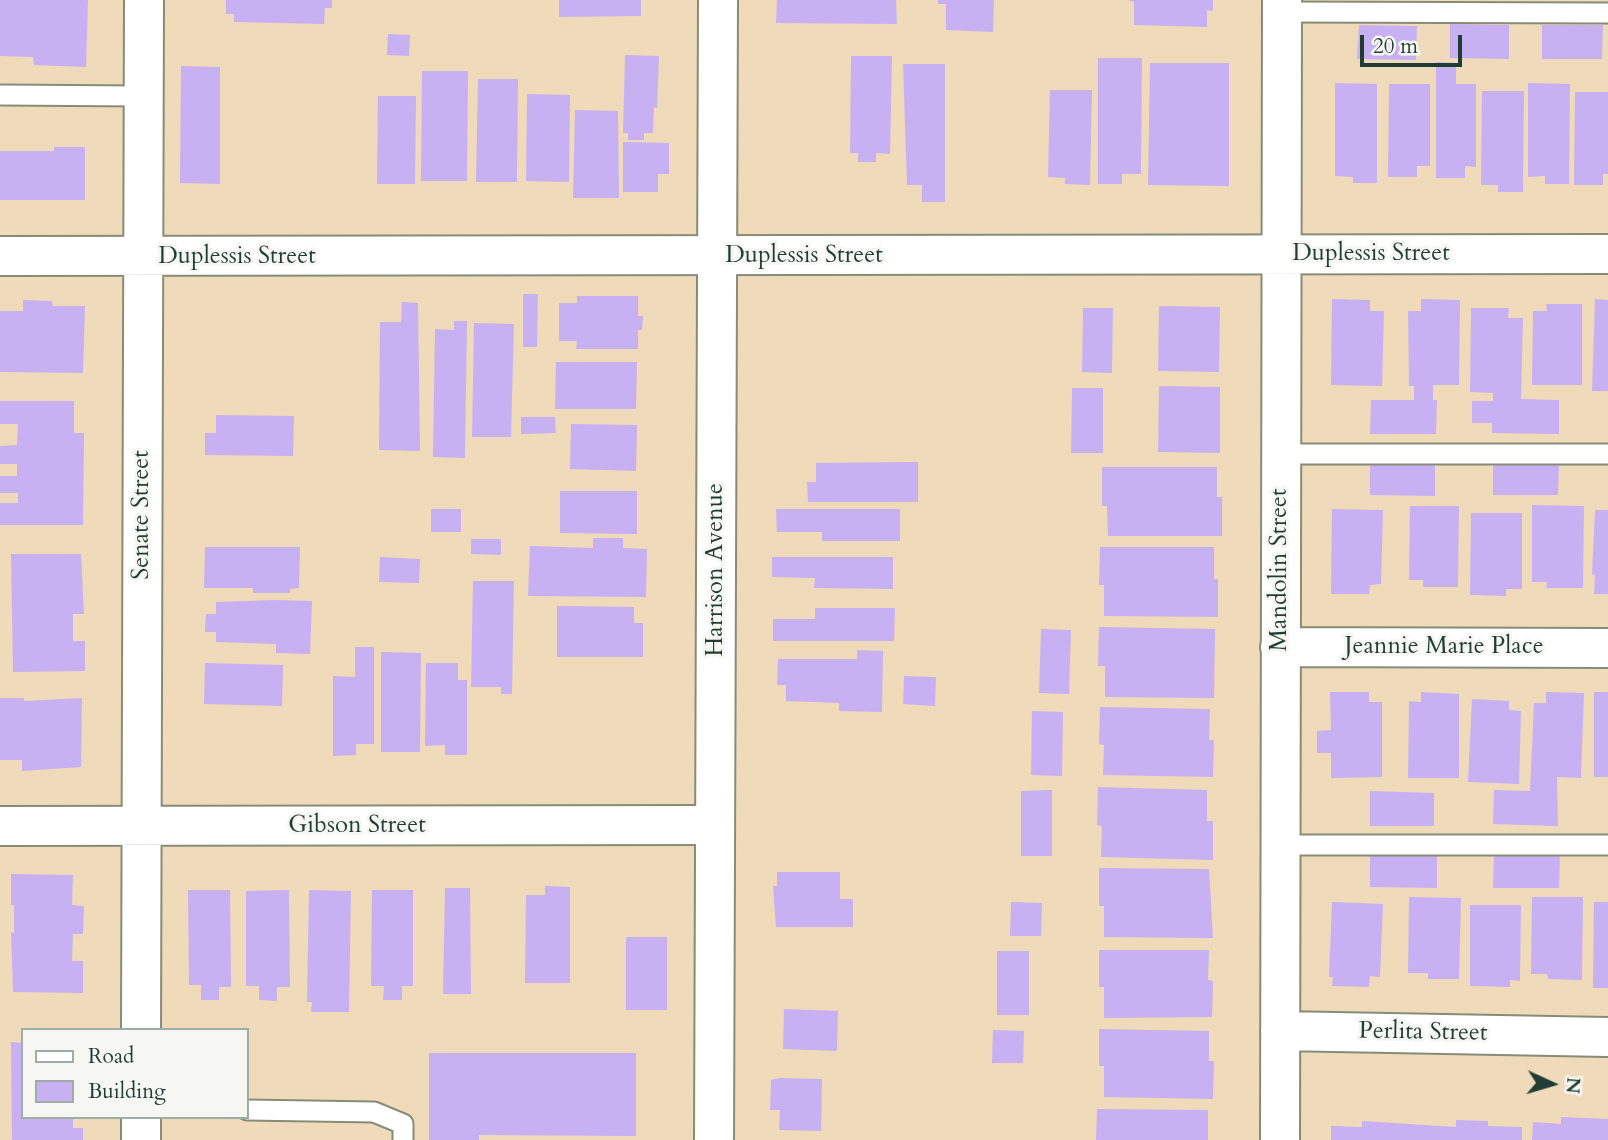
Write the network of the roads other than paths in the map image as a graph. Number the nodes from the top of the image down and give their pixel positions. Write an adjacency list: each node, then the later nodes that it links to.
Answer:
1 (144, 0): 6 (street, Senate Street)
2 (718, 0): 9 (street, Harrison Avenue)
3 (1282, 6): 4 (lane); 7 (street, Mandolin Street)
4 (1608, 13)
5 (0, 95): 6 (lane)
6 (143, 96): 11 (street, Senate Street)
7 (1280, 254): 8 (street, Duplessis Street); 9 (street, Duplessis Street); 12 (street, Mandolin Street)
8 (1608, 254)
9 (719, 256): 11 (street, Duplessis Street); 16 (street, Harrison Avenue)
10 (0, 257): 11 (street, Duplessis Street)
11 (143, 257): 18 (street, Senate Street)
12 (1280, 454): 13 (lane); 14 (street, Mandolin Street)
13 (1608, 454)
14 (1280, 647): 15 (street, Jeannie Marie Place); 19 (street, Mandolin Street)
15 (1608, 648)
16 (714, 825): 18 (street, Gibson Street); 28 (street, Harrison Avenue)
17 (0, 826): 18 (street, Gibson Street)
18 (142, 827): 21 (street, Senate Street)
19 (1280, 845): 20 (lane); 22 (street, Mandolin Street)
20 (1608, 845)
21 (142, 1028)
22 (1280, 1031): 23 (street, Perlita Street); 29 (street, Mandolin Street)
23 (1608, 1037)
24 (248, 1110): 27 (lane)
25 (141, 1119): 26 (street)
26 (141, 1140)
27 (403, 1140)
28 (713, 1140)
29 (1280, 1140)

